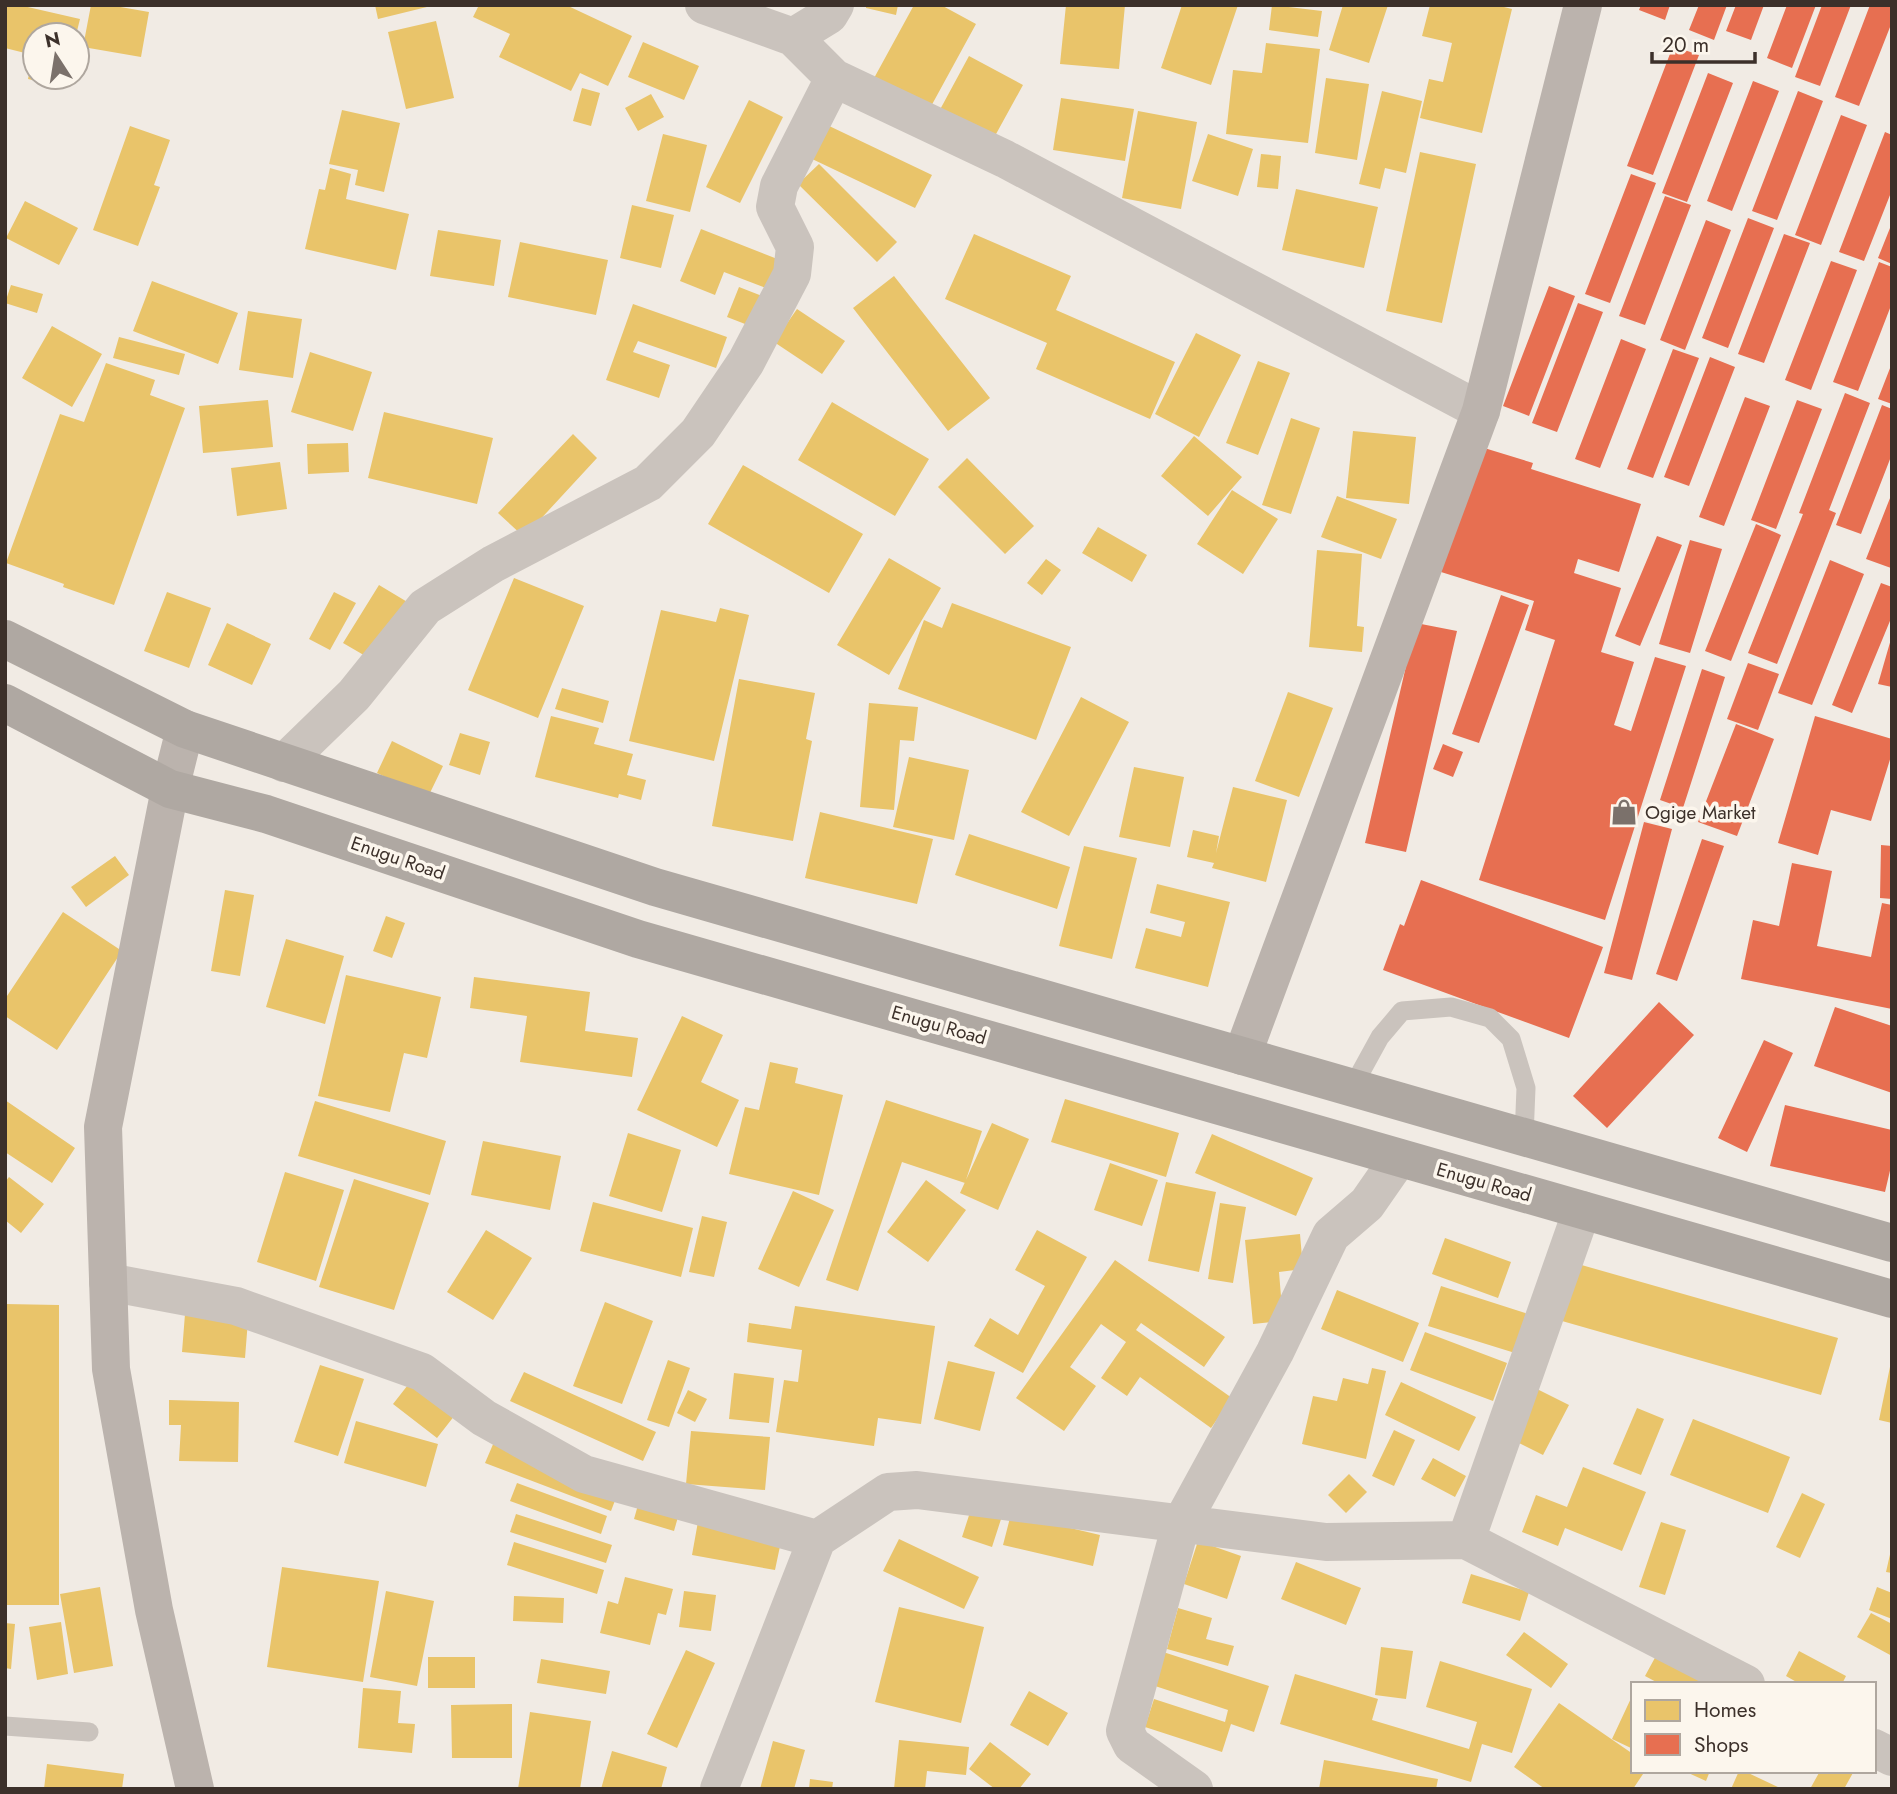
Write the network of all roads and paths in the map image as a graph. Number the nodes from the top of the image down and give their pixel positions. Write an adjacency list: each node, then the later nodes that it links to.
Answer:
1 (704, 5): 4 (street)
2 (835, 5): 4 (street)
3 (1583, 5): 6 (street)
4 (793, 37): 5 (street)
5 (834, 78): 6 (street); 10 (street)
6 (1481, 411): 12 (street)
7 (5, 639): 9 (main road)
8 (5, 703): 11 (main road, Enugu Road)
9 (185, 729): 10 (main road); 11 (street)
10 (284, 763): 12 (main road)
11 (170, 789): 15 (main road, Enugu Road); 18 (street)
12 (1242, 1056): 13 (main road)
13 (1352, 1088): 14 (main road); 14 (lane)
14 (1524, 1137): 17 (main road)
15 (1399, 1158): 16 (main road, Enugu Road); 20 (street)
16 (1582, 1210): 19 (main road, Enugu Road); 22 (street)
17 (1892, 1243)
18 (108, 1282): 21 (street); 28 (street)
19 (1892, 1299)
20 (1181, 1524): 21 (street); 22 (street); 30 (street)
21 (817, 1539): 29 (street)
22 (1466, 1540): 23 (street)
23 (1742, 1682)
24 (5, 1727): 25 (lane)
25 (89, 1732)
26 (1876, 1749): 27 (street)
27 (1892, 1756)
28 (195, 1789)
29 (719, 1789)
30 (1194, 1789)

